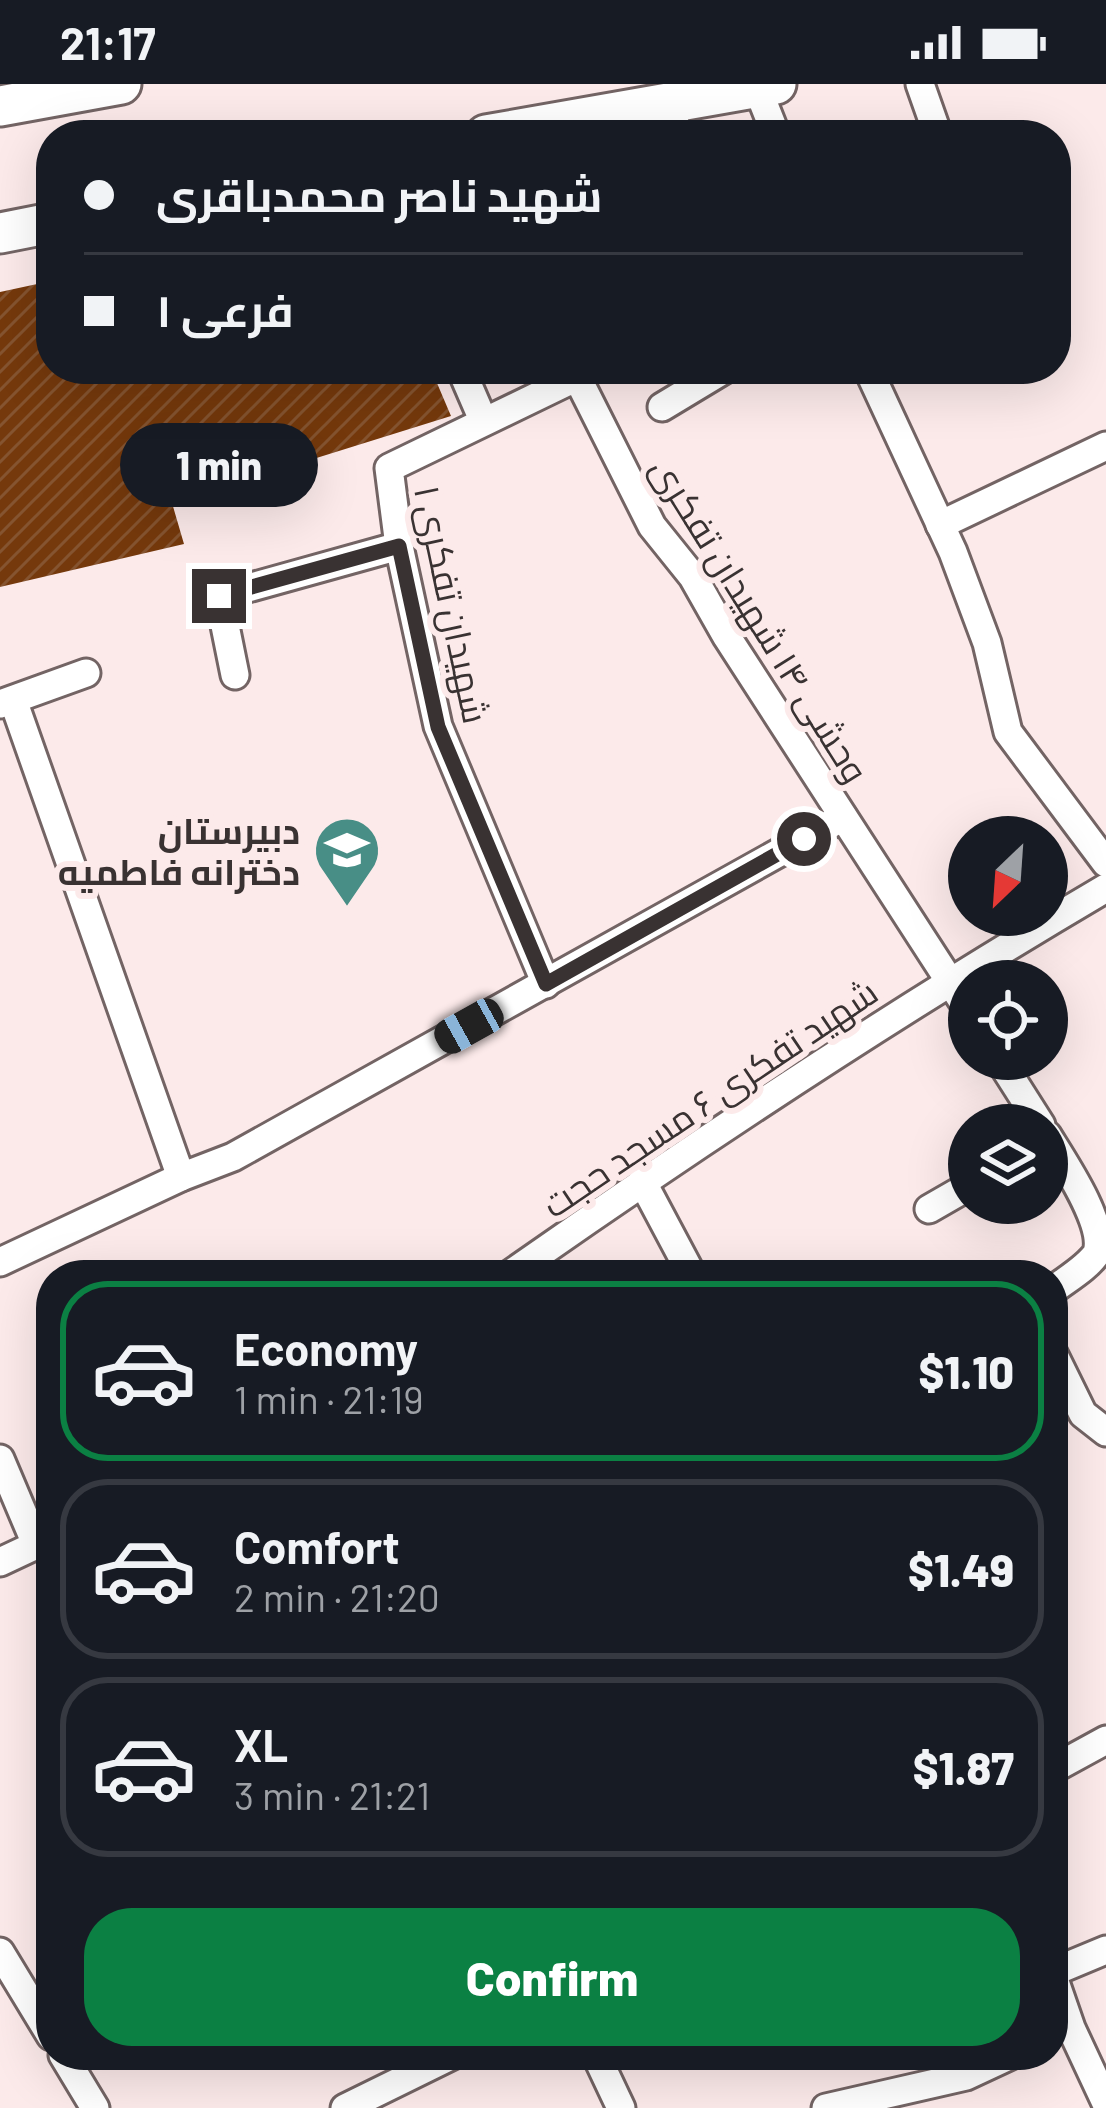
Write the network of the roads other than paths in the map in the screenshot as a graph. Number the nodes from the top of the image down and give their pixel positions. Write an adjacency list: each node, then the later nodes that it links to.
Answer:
1 (121, 84): 4 (main road)
2 (920, 84): 7 (street)
3 (767, 86): 5 (main road); 6 (street)
4 (0, 106)
5 (674, 119)
6 (773, 120)
7 (933, 120)
8 (36, 226): 9 (main road)
9 (0, 233)
10 (467, 384): 16 (street)
11 (562, 384): 16 (street, وحشی ۱۴ شهیدان تفکری)
12 (581, 384): 23 (street, وحشی ۱۴ شهیدان تفکری)
13 (700, 384): 15 (street)
14 (875, 384): 18 (street)
15 (662, 407)
16 (483, 420): 19 (street, شهیدان تفکری ۱)
17 (1106, 446): 18 (street)
18 (940, 525): 24 (street)
19 (399, 546): 21 (street); 29 (street, شهیدان تفکری ۱)
20 (86, 673): 22 (street)
21 (235, 675)
22 (7, 702): 31 (street)
23 (843, 817): 27 (street, وحشی ۱۴ شهیدان تفکری); 29 (street)
24 (1106, 862)
25 (1106, 888): 26 (street, شهید تفکری ۶ مسجد حجت)
26 (984, 960)
27 (948, 977)
28 (948, 981): 32 (street, شهید تفکری ۶ مسجد حجت)
29 (546, 984): 31 (street)
30 (1068, 1169): 38 (street)
31 (181, 1177): 37 (street)
32 (642, 1181): 35 (street, شهید تفکری ۶ مسجد حجت); 36 (street)
33 (948, 1198): 34 (street)
34 (929, 1209)
35 (530, 1260)
36 (684, 1260)
37 (0, 1262)
38 (1068, 1278)
39 (1068, 1384): 40 (street)
40 (1106, 1432)
41 (0, 1460): 42 (street)
42 (36, 1528)
43 (36, 1544): 44 (street)
44 (0, 1562)
45 (1106, 1740): 46 (street)
46 (1068, 1761)
47 (1106, 1950): 49 (street)
48 (0, 1952): 50 (street)
49 (1068, 1967)
50 (36, 2011)
51 (1068, 2042): 56 (street)
52 (71, 2070): 57 (street)
53 (422, 2070): 58 (street)
54 (603, 2070): 59 (street)
55 (979, 2070): 60 (street)
56 (1106, 2103)
57 (95, 2108)
58 (345, 2108)
59 (621, 2108)
60 (826, 2108)

